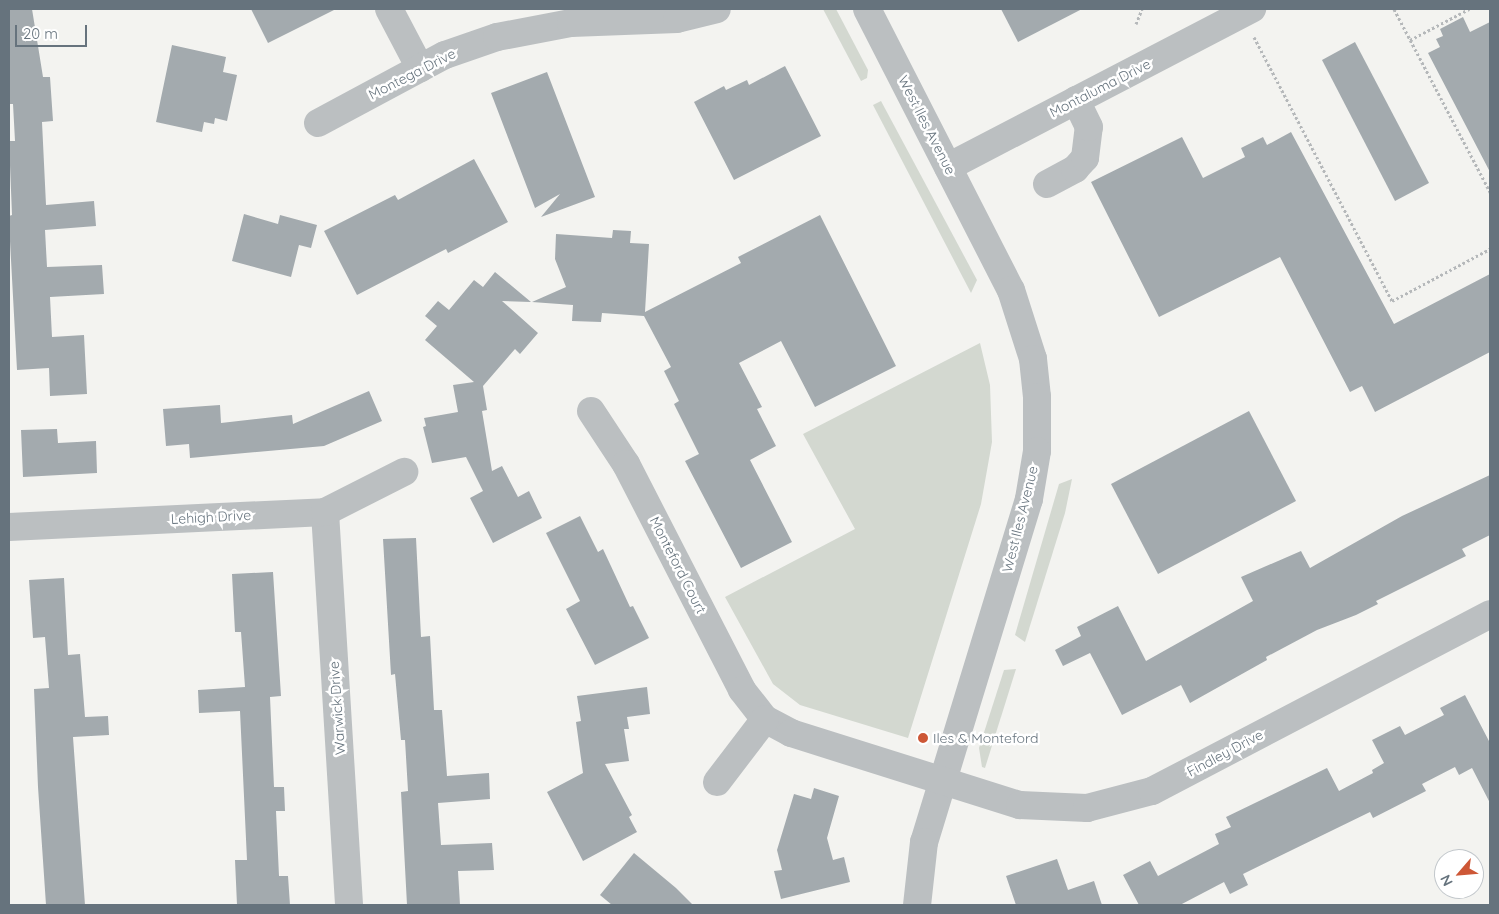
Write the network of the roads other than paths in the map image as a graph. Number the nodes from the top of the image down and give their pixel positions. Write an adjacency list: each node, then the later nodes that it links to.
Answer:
1 (389, 9): 5 (street)
2 (717, 9): 5 (street, Montega Drive)
3 (867, 9): 8 (street, West Iles Avenue)
4 (1252, 9): 6 (street, Montaluma Drive)
5 (420, 68): 7 (street, Montega Drive)
6 (1076, 100): 8 (street, Montaluma Drive); 9 (street)
7 (318, 123)
8 (948, 167): 16 (street, West Iles Avenue)
9 (1047, 184)
10 (591, 411): 15 (street, Monteford Court)
11 (404, 472): 12 (street, Lehigh Drive)
12 (325, 512): 13 (street, Lehigh Drive); 18 (street, Warwick Drive)
13 (9, 527)
14 (1490, 614): 16 (street, Findley Drive)
15 (765, 720): 16 (street, Monteford Court); 17 (street)
16 (942, 780): 19 (street, West Iles Avenue)
17 (717, 782)
18 (349, 905)
19 (917, 905)

